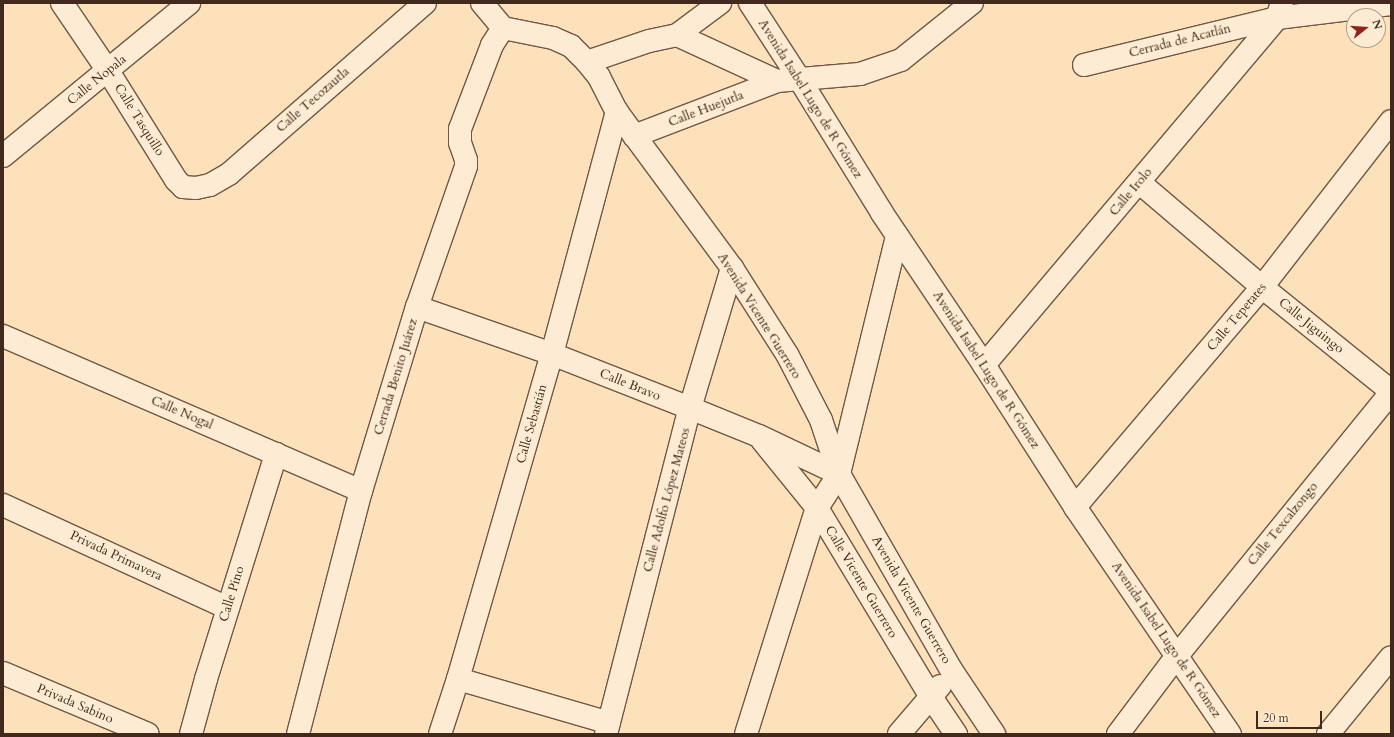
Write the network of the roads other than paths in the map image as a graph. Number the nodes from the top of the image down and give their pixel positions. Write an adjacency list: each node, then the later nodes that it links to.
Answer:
1 (62, 3): 14 (street, Calle Tasquillo)
2 (189, 3): 14 (street, Calle Nopala)
3 (425, 3): 22 (street, Calle Tecozautla)
4 (482, 3): 10 (street)
5 (720, 3): 11 (street)
6 (750, 3): 15 (street, Avenida Isabel Lugo de R Gómez)
7 (972, 3): 15 (street, Calle Huejutla)
8 (1391, 4): 9 (street, Cerrada de Acatlán)
9 (1279, 10): 13 (street, Cerrada de Acatlán); 21 (street, Calle Irolo)
10 (503, 28): 12 (street, Avenida Vicente Guerrero); 26 (street, Cerrada Benito Juárez)
11 (677, 35): 12 (street); 16 (street, Calle Huejutla)
12 (587, 62): 17 (street, Avenida Vicente Guerrero)
13 (1084, 65)
14 (108, 71): 20 (street, Calle Nopala); 22 (street, Calle Tasquillo)
15 (800, 80): 16 (street, Calle Huejutla); 23 (street, Avenida Isabel Lugo de R Gómez)
16 (777, 81): 19 (street, Calle Huejutla)
17 (617, 112): 19 (street, Avenida Vicente Guerrero); 28 (street, Calle Sebastián)
18 (1391, 121): 25 (street, Calle Tepetates)
19 (634, 136): 24 (street, Avenida Vicente Guerrero)
20 (3, 156)
21 (1140, 183): 25 (street, Calle Jiguingo); 29 (street, Calle Irolo)
22 (196, 188)
23 (897, 236): 29 (street, Avenida Isabel Lugo de R Gómez); 34 (street)
24 (732, 268): 31 (street, Calle Adolfo López Mateos); 34 (street, Avenida Vicente Guerrero)
25 (1262, 287): 30 (street, Calle Jiguingo); 37 (street, Calle Tepetates)
26 (417, 307): 28 (street, Calle Bravo); 35 (street, Cerrada Benito Juárez)
27 (3, 336): 33 (street, Calle Nogal)
28 (552, 354): 31 (street, Calle Bravo); 44 (street, Calle Sebastián)
29 (984, 365): 37 (street, Avenida Isabel Lugo de R Gómez)
30 (1391, 392): 40 (street, Calle Texcalzongo)
31 (690, 408): 32 (street, Calle Bravo); 46 (street, Calle Adolfo López Mateos)
32 (759, 436): 34 (street, Calle Bravo); 38 (street, Calle Vicente Guerrero)
33 (276, 454): 35 (street, Calle Nogal); 39 (street, Calle Pino)
34 (839, 474): 38 (street); 42 (street, Avenida Vicente Guerrero)
35 (361, 491): 49 (street, Cerrada Benito Juárez)
36 (3, 505): 39 (street, Privada Primavera)
37 (1075, 507): 40 (street, Avenida Isabel Lugo de R Gómez)
38 (817, 508): 45 (street, Calle Vicente Guerrero); 51 (street)
39 (228, 608): 48 (street, Calle Pino)
40 (1176, 657): 55 (street, Calle Texcalzongo); 56 (street, Avenida Isabel Lugo de R Gómez)
41 (1391, 657): 57 (street)
42 (952, 671): 45 (street); 54 (street, Avenida Vicente Guerrero)
43 (3, 673): 47 (street, Privada Sabino)
44 (458, 679): 46 (street); 50 (street, Calle Sebastián)
45 (931, 697): 52 (street); 53 (street, Calle Vicente Guerrero)
46 (607, 729)
47 (148, 734)
48 (191, 734)
49 (298, 734)
50 (440, 734)
51 (746, 734)
52 (899, 734)
53 (956, 734)
54 (994, 734)
55 (1118, 734)
56 (1230, 734)
57 (1328, 734)

